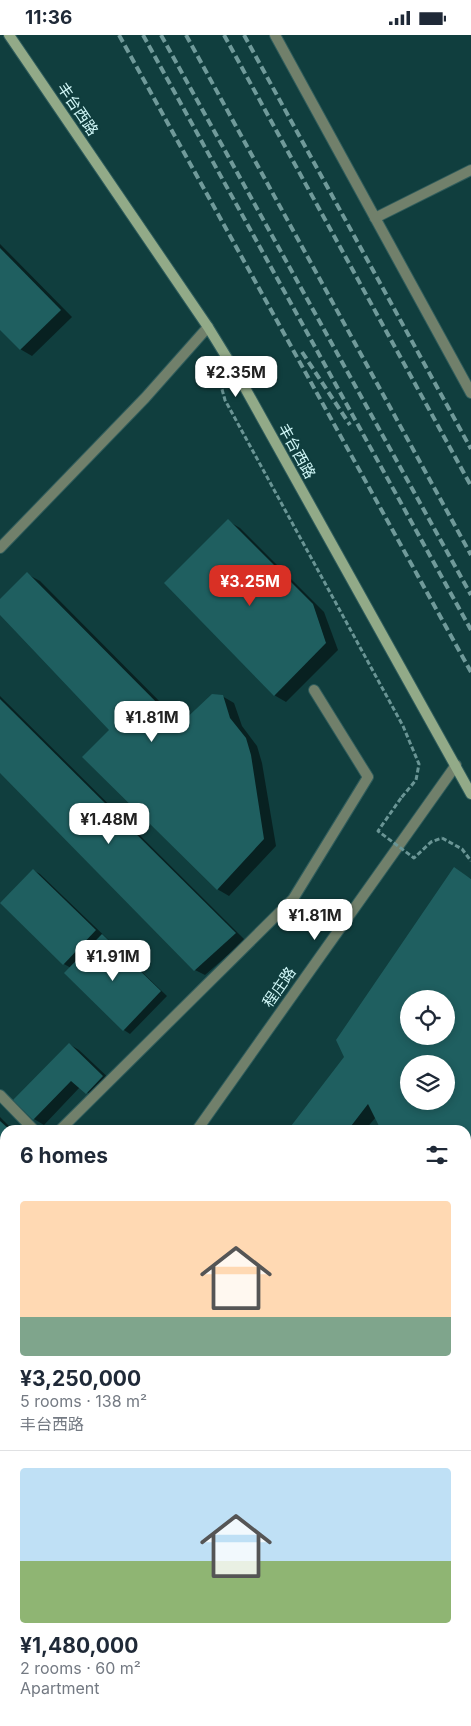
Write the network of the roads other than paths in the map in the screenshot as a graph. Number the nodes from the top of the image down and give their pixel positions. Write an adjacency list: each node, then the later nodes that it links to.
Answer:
1 (9, 35): 5 (main road, 丰台西路)
2 (274, 35): 4 (street)
3 (471, 170): 4 (street)
4 (375, 218): 6 (street)
5 (208, 327): 7 (street); 9 (main road, 丰台西路)
6 (471, 393)
7 (0, 548)
8 (314, 691): 13 (street)
9 (456, 765): 10 (main road, 丰台西路); 14 (street, 程庄路)
10 (471, 794)
11 (0, 1095): 12 (street)
12 (29, 1125)
13 (65, 1125)
14 (201, 1125)

